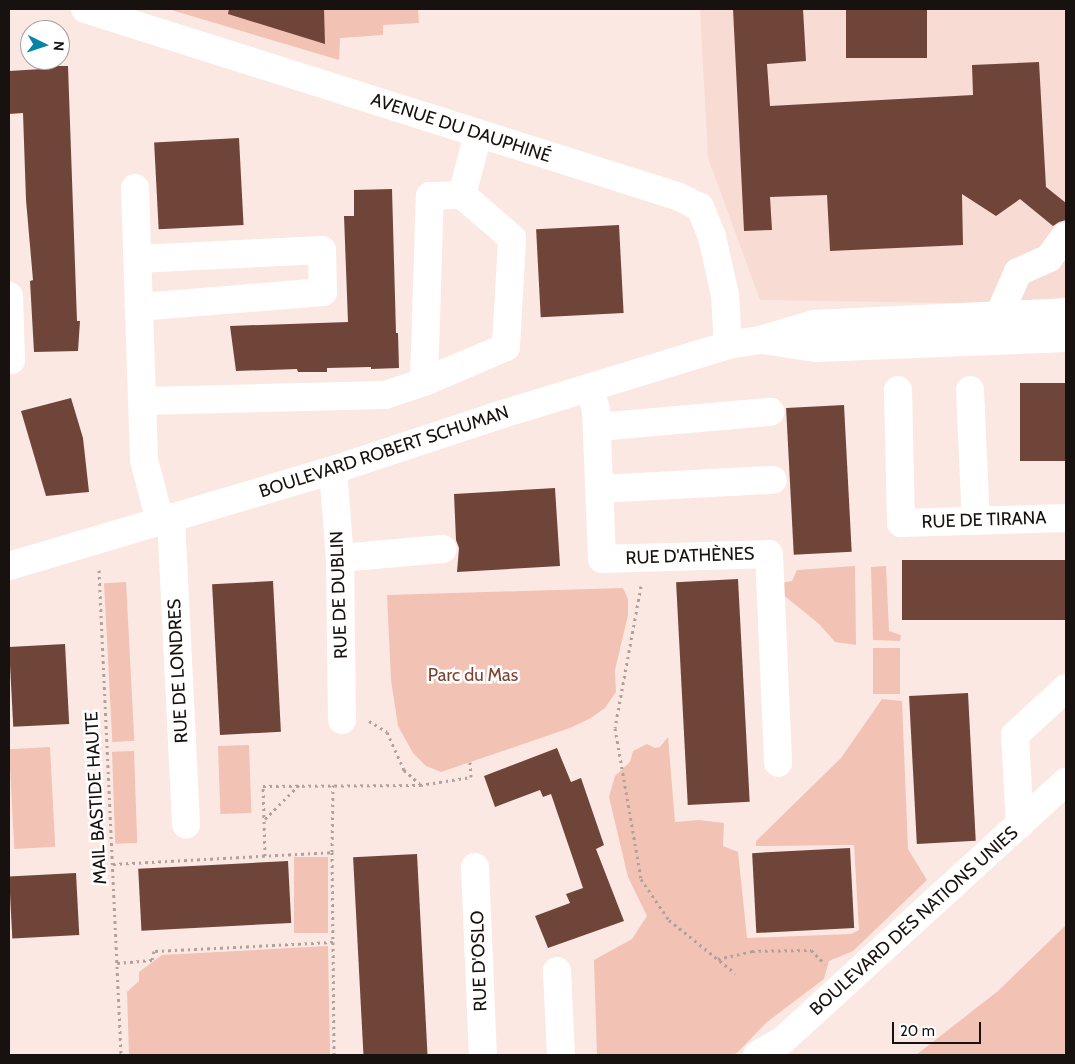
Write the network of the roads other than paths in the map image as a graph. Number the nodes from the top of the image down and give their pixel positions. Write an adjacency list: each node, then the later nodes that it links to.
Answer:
1 (85, 9): 2 (street, AVENUE DU DAUPHINÉ)
2 (478, 134): 4 (street); 13 (street, AVENUE DU DAUPHINÉ)
3 (135, 188): 6 (street, RUE DE LONDRES)
4 (462, 195): 15 (street); 15 (street)
5 (1065, 236): 10 (street)
6 (137, 259): 8 (street, RUE DE LONDRES); 8 (street)
7 (9, 296): 14 (street)
8 (139, 307): 19 (street, RUE DE LONDRES)
9 (1066, 312): 10 (street, BOULEVARD ROBERT SCHUMAN)
10 (999, 315): 12 (street, BOULEVARD ROBERT SCHUMAN)
11 (1066, 338): 12 (street, BOULEVARD ROBERT SCHUMAN)
12 (760, 340): 13 (street, BOULEVARD ROBERT SCHUMAN)
13 (728, 345): 16 (street, BOULEVARD ROBERT SCHUMAN)
14 (9, 360)
15 (424, 382): 19 (street)
16 (590, 388): 21 (street, RUE D'ATHÈNES); 22 (street, BOULEVARD ROBERT SCHUMAN)
17 (898, 390): 27 (street, RUE DE TIRANA)
18 (970, 390): 27 (street)
19 (142, 401): 26 (street, RUE DE LONDRES)
20 (770, 412): 21 (street)
21 (596, 428): 24 (street, RUE D'ATHÈNES)
22 (332, 470): 26 (street, BOULEVARD ROBERT SCHUMAN); 29 (street, RUE DE DUBLIN)
23 (773, 480): 24 (street)
24 (599, 489): 33 (street, RUE D'ATHÈNES)
25 (1066, 518): 27 (street, RUE DE TIRANA)
26 (165, 519): 30 (street, BOULEVARD ROBERT SCHUMAN); 35 (street, RUE DE LONDRES)
27 (976, 520)
28 (443, 549): 29 (street)
29 (340, 558): 32 (street, RUE DE DUBLIN)
30 (9, 566)
31 (1066, 688): 36 (street)
32 (342, 720)
33 (778, 763)
34 (1066, 782): 36 (street, BOULEVARD DES NATIONS UNIES)
35 (186, 825)
36 (1020, 825): 41 (street, BOULEVARD DES NATIONS UNIES)
37 (475, 867): 39 (street, RUE D'OSLO)
38 (556, 971): 40 (street)
39 (483, 1055)
40 (561, 1055)
41 (758, 1055)

